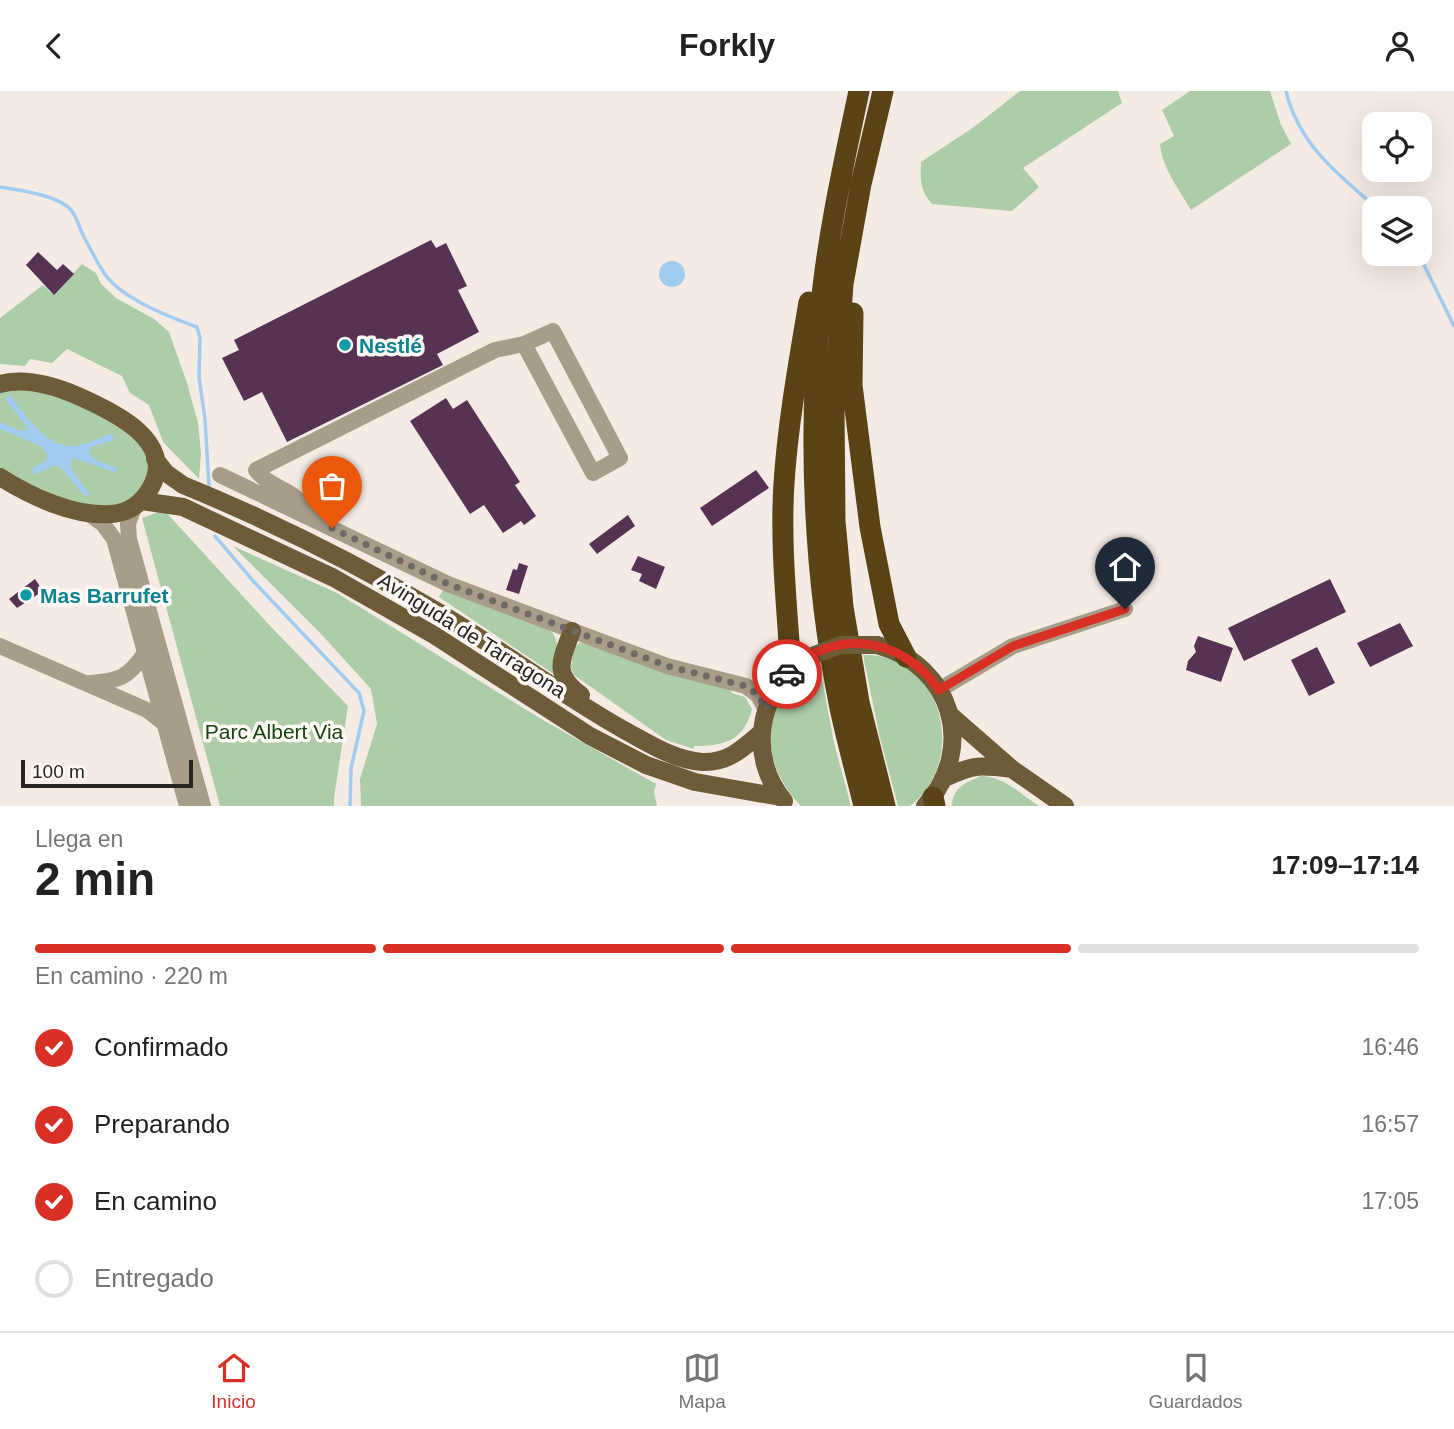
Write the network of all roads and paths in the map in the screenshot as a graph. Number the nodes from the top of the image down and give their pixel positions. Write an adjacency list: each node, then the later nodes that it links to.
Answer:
1 (851, 91): 18 (highway)
2 (859, 91): 32 (highway)
3 (883, 91): 4 (highway)
4 (849, 259): 17 (highway); 33 (highway)
5 (524, 344): 5 (street); 12 (street)
6 (0, 384): 7 (main road, Avinguda de Tarragona)
7 (155, 459): 10 (main road); 25 (main road, Avinguda de Tarragona)
8 (220, 475): 12 (street)
9 (0, 477): 11 (main road)
10 (138, 504): 11 (main road, Avinguda de Tarragona); 28 (main road, Avinguda de Tarragona); 31 (street)
11 (86, 513): 16 (street)
12 (309, 517): 14 (street)
13 (1125, 609): 20 (street)
14 (572, 631): 21 (street); 25 (main road)
15 (1, 649): 19 (street)
16 (145, 653): 19 (street); 23 (street)
17 (906, 657): 18 (main road, bridge); 20 (main road)
18 (799, 664): 21 (main road)
19 (87, 683): 23 (street)
20 (939, 690): 22 (main road)
21 (766, 709): 24 (main road)
22 (949, 714): 26 (main road); 27 (main road)
23 (165, 725): 30 (street)
24 (762, 732): 25 (main road, Avinguda de Tarragona); 28 (main road)
25 (653, 746)
26 (1012, 769): 27 (main road); 34 (main road)
27 (944, 778): 29 (main road)
28 (785, 802)
29 (931, 803)
30 (187, 806)
31 (202, 806)
32 (864, 806)
33 (885, 806)
34 (1065, 806)

